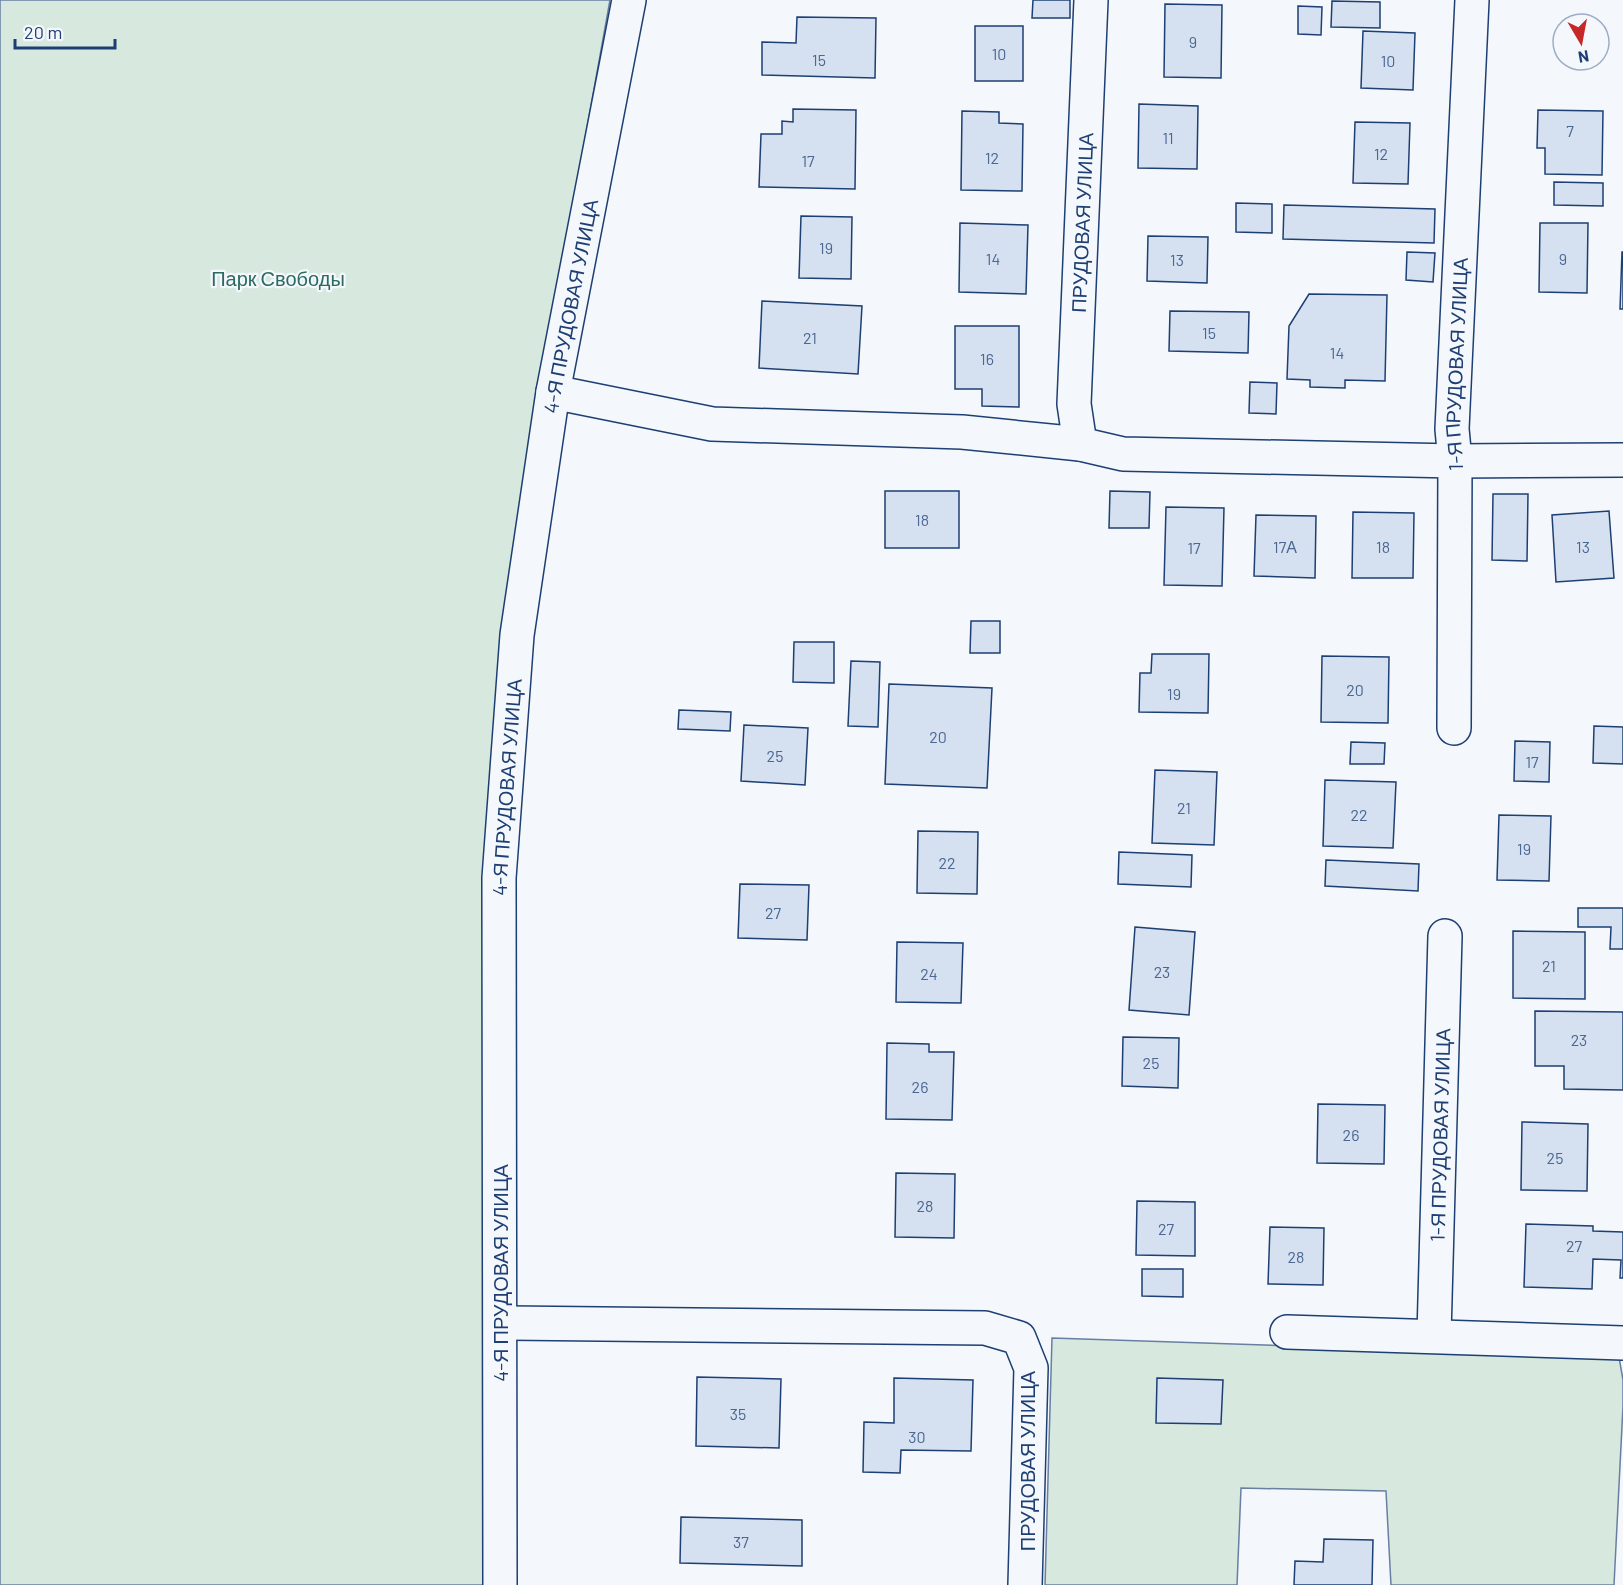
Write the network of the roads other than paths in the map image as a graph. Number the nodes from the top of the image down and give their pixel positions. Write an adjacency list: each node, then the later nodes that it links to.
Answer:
1 (629, 0): 4 (street, 4-Я ПРУДОВАЯ УЛИЦА)
2 (1091, 0): 5 (street, ПРУДОВАЯ УЛИЦА)
3 (1472, 0): 7 (street, 1-Я ПРУДОВАЯ УЛИЦА)
4 (553, 392): 5 (street); 10 (street, 4-Я ПРУДОВАЯ УЛИЦА)
5 (1080, 444): 7 (street)
6 (1623, 460): 7 (street)
7 (1455, 461): 8 (street, 1-Я ПРУДОВАЯ УЛИЦА)
8 (1454, 728)
9 (1445, 936): 12 (street, 1-Я ПРУДОВАЯ УЛИЦА)
10 (501, 1323): 14 (street, 4-Я ПРУДОВАЯ УЛИЦА); 15 (street, ПРУДОВАЯ УЛИЦА)
11 (1287, 1332): 12 (street)
12 (1434, 1335): 13 (street)
13 (1623, 1343)
14 (500, 1585)
15 (1026, 1585)

